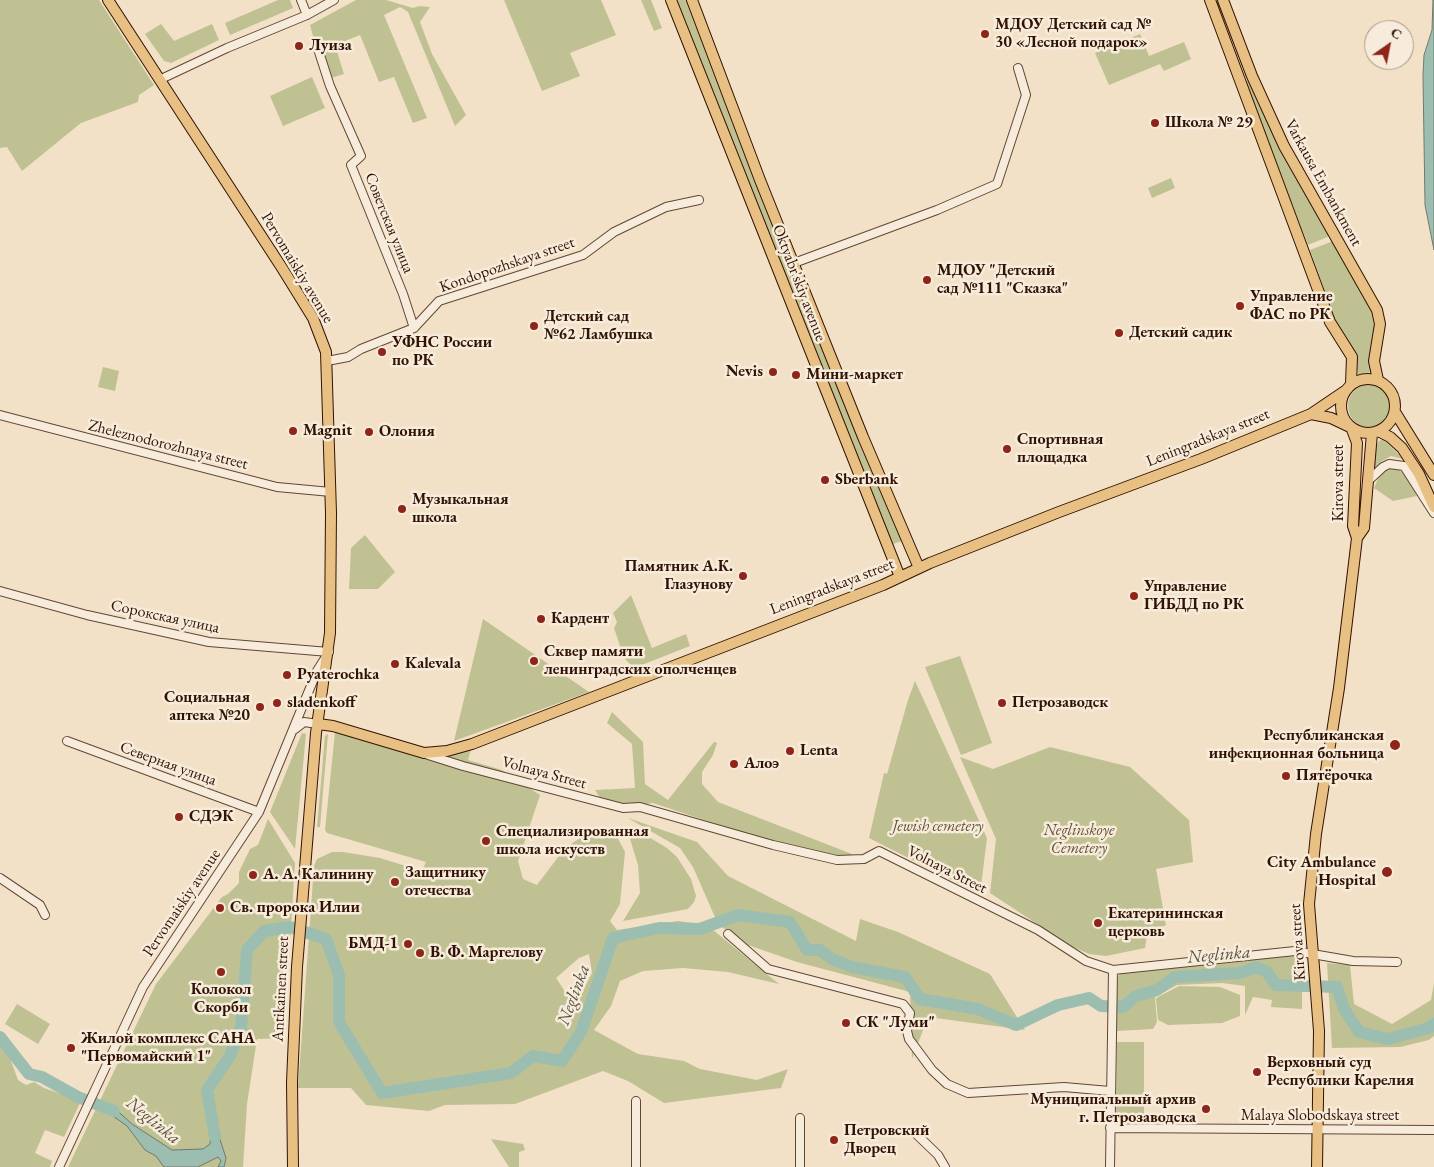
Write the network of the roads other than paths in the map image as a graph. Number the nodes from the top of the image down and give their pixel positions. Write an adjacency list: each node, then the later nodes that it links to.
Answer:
1 (108, 0): 14 (main road, Pervomaiskiy avenue)
2 (301, 0): 8 (street)
3 (334, 0): 8 (street)
4 (671, 0): 17 (main road, Oktyabr'skiy avenue)
5 (692, 0): 16 (main road, Oktyabr'skiy avenue)
6 (1210, 0): 10 (main road, Varkausa Embankment)
7 (1223, 0): 9 (main road, Varkausa Embankment)
8 (307, 15): 14 (street)
9 (1234, 31): 10 (main road); 13 (main road, Varkausa Embankment)
10 (1223, 33): 15 (main road, Varkausa Embankment)
11 (318, 49): 20 (street, Советская улица)
12 (1018, 68): 19 (street)
13 (1252, 76): 15 (main road); 22 (main road, Varkausa Embankment)
14 (159, 80): 21 (main road, Pervomaiskiy avenue)
15 (1239, 80): 23 (main road, Varkausa Embankment)
16 (742, 130): 17 (main road); 19 (main road, Oktyabr'skiy avenue)
17 (725, 135): 36 (main road, Oktyabr'skiy avenue)
18 (699, 200): 20 (street, Kondopozhskaya street)
19 (794, 263): 35 (main road, Oktyabr'skiy avenue)
20 (414, 328): 21 (street, Kondopozhskaya street)
21 (327, 361): 31 (main road, Pervomaiskiy avenue)
22 (1378, 380): 23 (main road); 24 (main road)
23 (1348, 387): 25 (main road, Leningradskaya street); 27 (main road)
24 (1395, 412): 28 (main road); 29 (main road)
25 (1311, 414): 27 (main road); 35 (main road, Leningradskaya street)
26 (0, 415): 31 (street, Zheleznodorozhnaya street)
27 (1351, 427): 28 (main road); 34 (main road, Kirova street)
28 (1375, 432): 30 (main road, Kirova street); 32 (main road)
29 (1434, 475)
30 (1369, 480): 33 (street); 34 (main road, Kirova street)
31 (331, 492): 38 (main road, Pervomaiskiy avenue)
32 (1434, 507)
33 (1434, 513)
34 (1357, 538): 47 (main road, Kirova street)
35 (919, 568): 36 (main road, Leningradskaya street)
36 (900, 577): 42 (main road, Leningradskaya street)
37 (0, 591): 38 (street, Сорокская улица)
38 (329, 652): 39 (main road, Pervomaiskiy avenue); 40 (street, Pervomaiskiy avenue)
39 (318, 724): 40 (street); 42 (main road, Leningradskaya street); 58 (main road, Antikainen street)
40 (295, 729): 43 (street, Pervomaiskiy avenue)
41 (67, 741): 43 (street, Северная улица)
42 (424, 753): 49 (street, Volnaya Street)
43 (259, 812): 57 (street, Pervomaiskiy avenue)
44 (0, 878): 45 (street)
45 (45, 915)
46 (728, 934): 50 (street)
47 (1312, 952): 48 (street, Volnaya Street); 49 (street, Volnaya Street); 54 (main road, Kirova street)
48 (1397, 962)
49 (1113, 970): 50 (street)
50 (1110, 1091): 53 (street)
51 (636, 1101): 59 (street)
52 (800, 1118): 60 (street)
53 (1110, 1128): 54 (street, Malaya Slobodskaya street); 62 (street)
54 (1317, 1130): 55 (street, Malaya Slobodskaya street); 63 (main road, Kirova street)
55 (1434, 1130)
56 (913, 1131): 61 (street)
57 (59, 1167)
58 (293, 1167)
59 (636, 1167)
60 (800, 1167)
61 (945, 1167)
62 (1110, 1167)
63 (1317, 1167)

